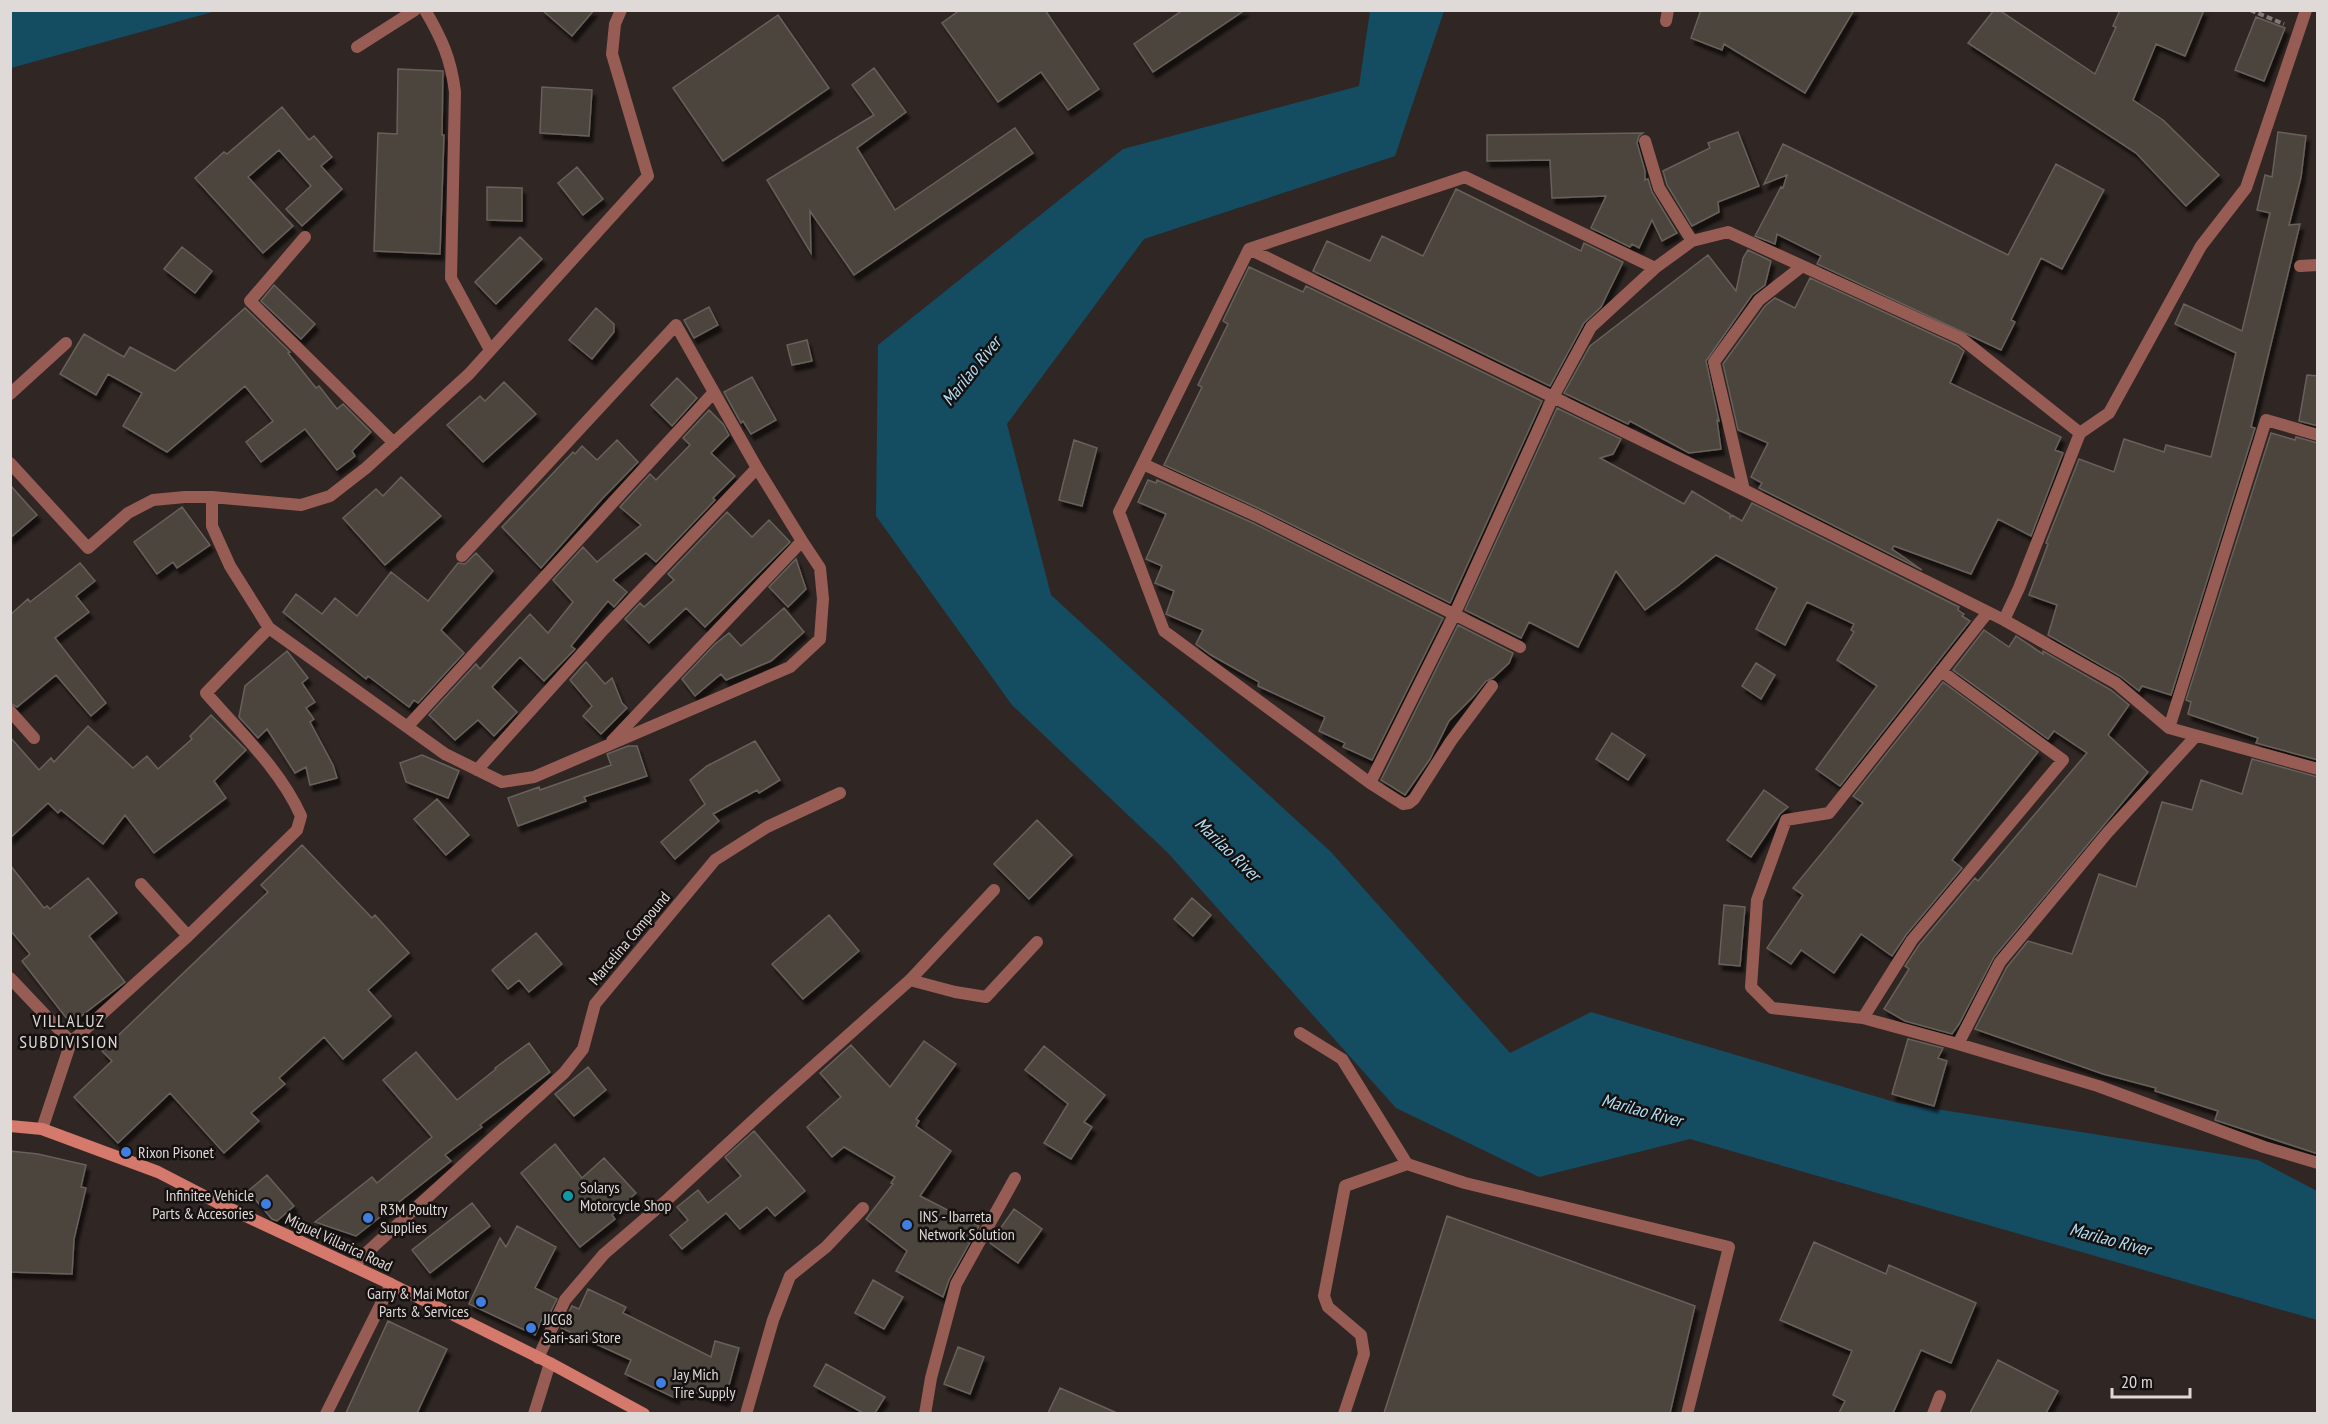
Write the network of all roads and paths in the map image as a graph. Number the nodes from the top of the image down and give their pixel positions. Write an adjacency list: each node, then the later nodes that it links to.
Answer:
1 (415, 10): 7 (street)
2 (425, 10): 17 (street)
3 (621, 10): 17 (street)
4 (2250, 10): 6 (path)
5 (2306, 10): 6 (street)
6 (2299, 30): 21 (street)
7 (357, 48)
8 (1645, 141): 10 (street)
9 (305, 237): 23 (street)
10 (1692, 241): 14 (street); 15 (street)
11 (1249, 249): 15 (street); 20 (street); 25 (street)
12 (2301, 266): 13 (street)
13 (2318, 266)
14 (1801, 267): 21 (street); 27 (street)
15 (1655, 268): 20 (street)
16 (66, 343): 19 (street)
17 (490, 350): 23 (street)
18 (714, 392): 26 (street); 30 (street); 39 (street)
19 (10, 394)
20 (1553, 397): 27 (street); 32 (street)
21 (2080, 433): 33 (street)
22 (2318, 435): 40 (street)
23 (394, 443): 28 (street)
24 (10, 463): 28 (street)
25 (1143, 464): 32 (street); 46 (street)
26 (757, 468): 29 (street); 45 (street)
27 (1744, 490): 31 (street)
28 (212, 497): 34 (street)
29 (802, 541): 43 (street); 43 (street)
30 (462, 556)
31 (1988, 612): 33 (street); 36 (street)
32 (1455, 613): 35 (street); 46 (street)
33 (2004, 620): 40 (street)
34 (269, 628): 39 (street); 50 (street)
35 (1520, 647)
36 (1941, 671): 54 (street); 54 (street)
37 (1492, 686): 46 (street)
38 (10, 711): 42 (street)
39 (407, 727): 45 (street)
40 (2169, 728): 41 (street)
41 (2196, 736): 44 (street); 57 (street)
42 (34, 738)
43 (607, 746): 45 (street)
44 (2318, 769)
45 (477, 770)
46 (1370, 783)
47 (840, 793): 64 (street, Marcelina Compound)
48 (141, 884): 50 (street)
49 (994, 890): 53 (street)
50 (188, 936): 56 (street)
51 (1037, 942): 53 (street)
52 (10, 978): 56 (street)
53 (910, 980): 66 (street)
54 (1863, 1018): 57 (street)
55 (1300, 1033): 61 (street)
56 (71, 1042): 59 (street)
57 (1958, 1044): 60 (street)
58 (10, 1126): 59 (main road, Miguel Villarica Road)
59 (42, 1129): 64 (main road, Miguel Villarica Road)
60 (2318, 1163)
61 (1407, 1164): 74 (street); 75 (street)
62 (1015, 1178): 73 (street)
63 (863, 1208): 72 (street)
64 (352, 1266): 65 (main road, Miguel Villarica Road)
65 (391, 1284): 66 (main road, Miguel Villarica Road); 69 (street)
66 (538, 1358): 67 (main road, Miguel Villarica Road)
67 (550, 1363): 70 (street); 71 (main road, Miguel Villarica Road)
68 (1940, 1396): 76 (street)
69 (326, 1413)
70 (534, 1413)
71 (644, 1413)
72 (746, 1413)
73 (925, 1413)
74 (1344, 1413)
75 (1687, 1413)
76 (1933, 1413)

